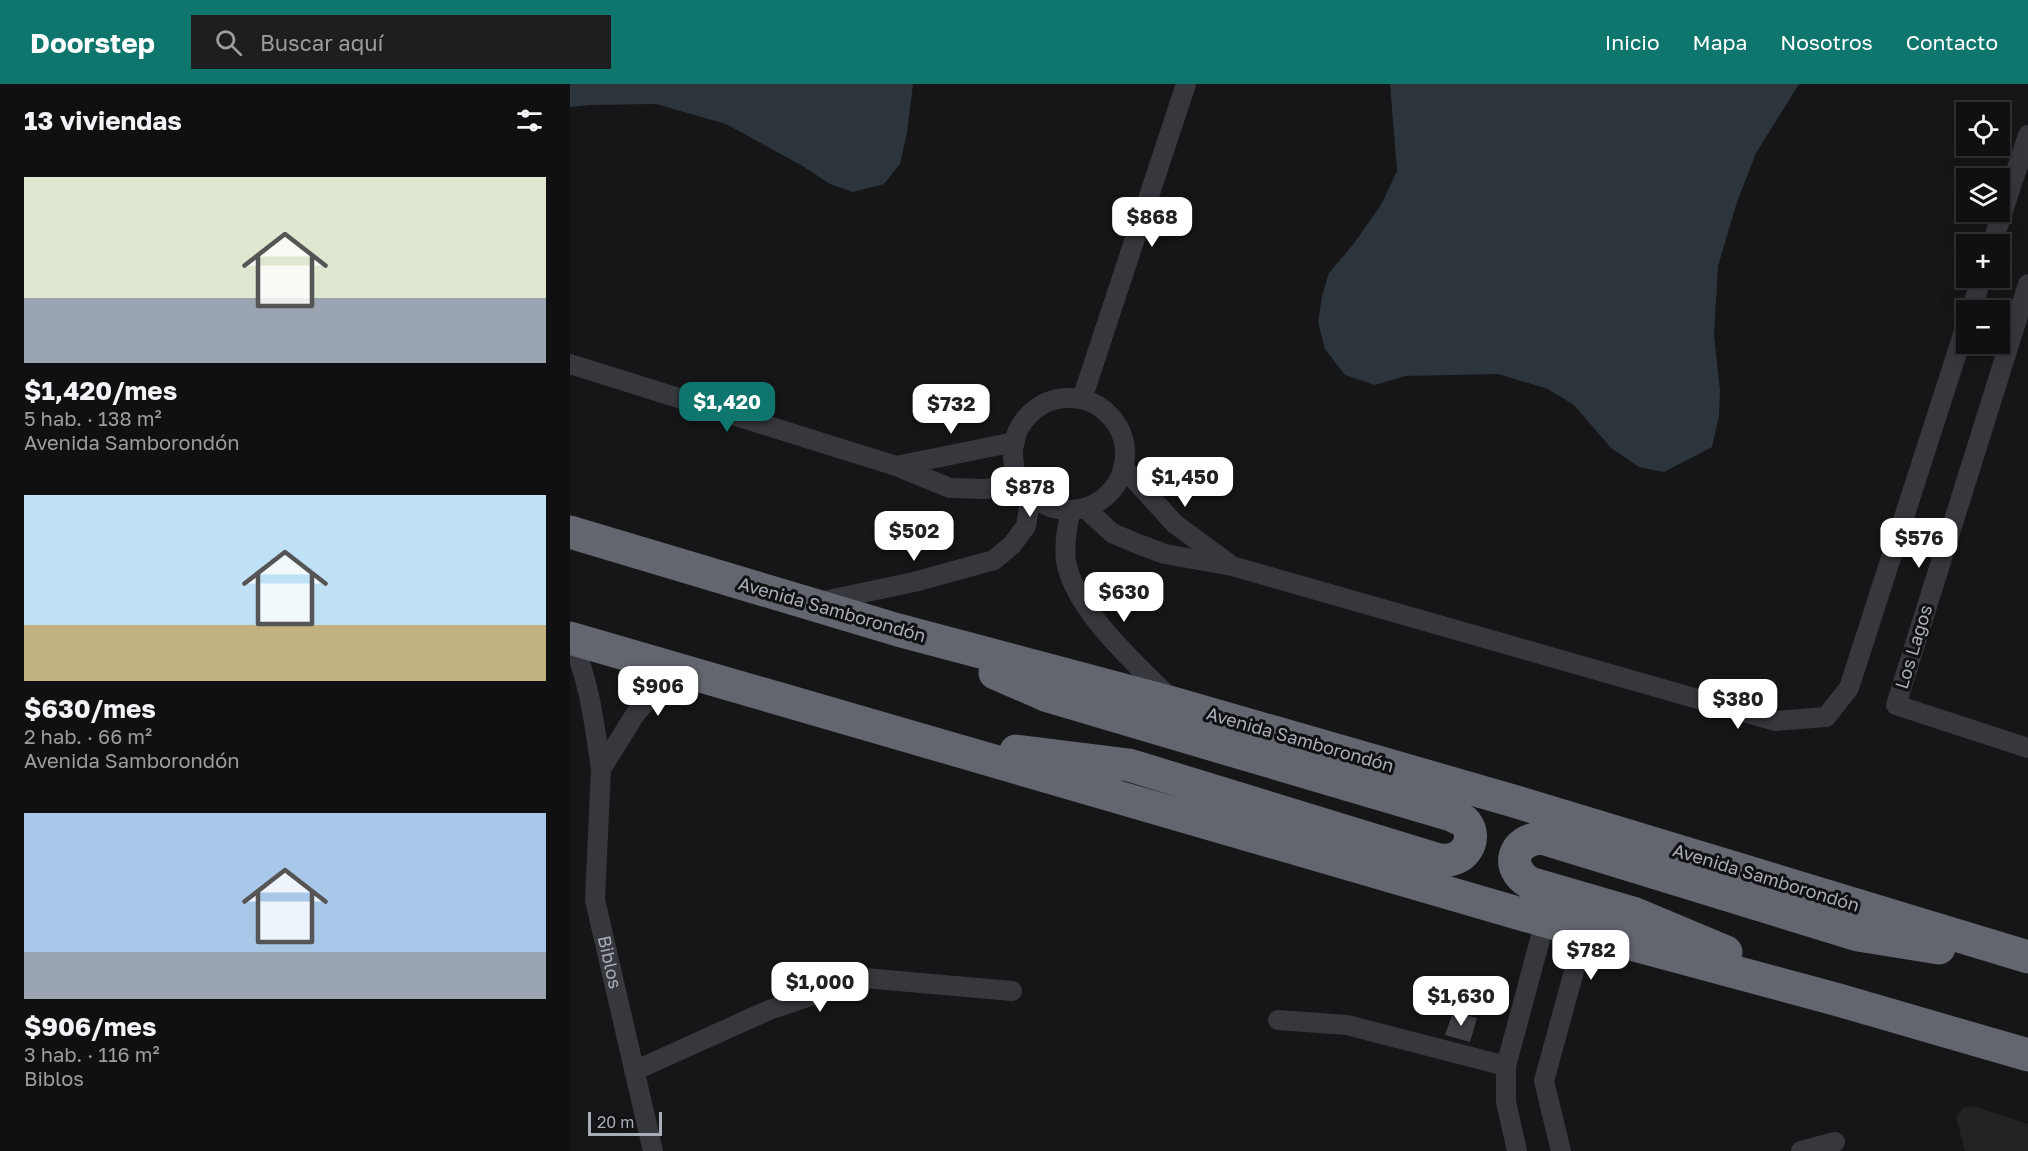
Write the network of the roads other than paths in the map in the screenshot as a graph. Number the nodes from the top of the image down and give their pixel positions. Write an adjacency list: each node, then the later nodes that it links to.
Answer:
1 (1186, 84): 7 (street)
2 (2028, 135): 3 (street)
3 (1995, 234)
4 (2028, 284): 21 (street, Los Lagos)
5 (1957, 354): 14 (street)
6 (570, 364): 9 (street)
7 (1082, 399): 8 (street); 10 (street)
8 (1015, 441): 9 (street); 11 (street)
9 (896, 466): 11 (street)
10 (1124, 467): 12 (street); 14 (street)
11 (1026, 490): 12 (street); 15 (street)
12 (1078, 509): 14 (street); 19 (street)
13 (570, 532): 15 (highway, Avenida Samborondón)
14 (1232, 566)
15 (808, 604): 16 (highway, Avenida Samborondón)
16 (898, 630): 19 (highway, Avenida Samborondón); 20 (highway)
17 (571, 638): 18 (highway); 22 (street, Biblos)
18 (683, 671): 20 (highway); 22 (street, Biblos)
19 (1176, 704): 25 (highway, Avenida Samborondón)
20 (910, 737): 23 (highway)
21 (2028, 748)
22 (601, 769): 32 (street, Biblos)
23 (1545, 921): 24 (highway); 31 (street)
24 (1585, 931): 28 (highway); 36 (street)
25 (2028, 957)
26 (2028, 963): 28 (highway)
27 (1012, 991): 32 (street)
28 (1835, 999): 30 (highway)
29 (1278, 1020): 31 (street)
30 (2028, 1055)
31 (1506, 1066): 35 (street)
32 (634, 1071): 34 (street, Biblos)
33 (1834, 1142): 37 (street)
34 (654, 1151)
35 (1517, 1151)
36 (1561, 1151)
37 (1801, 1151)

